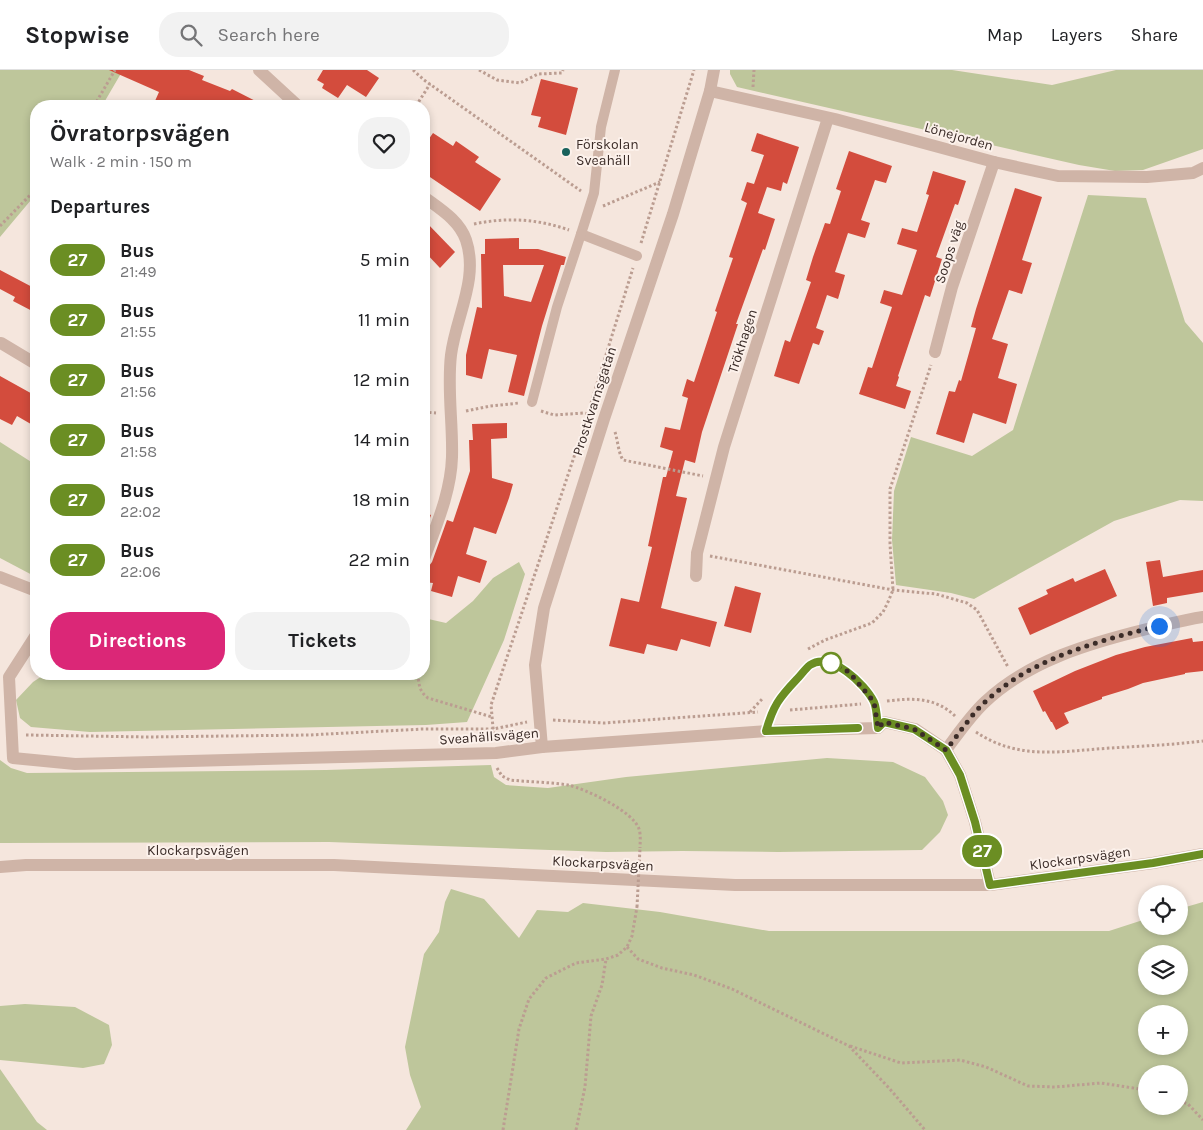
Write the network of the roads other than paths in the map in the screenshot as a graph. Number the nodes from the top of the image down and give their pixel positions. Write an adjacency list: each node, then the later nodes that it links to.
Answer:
1 (259, 70): 5 (street)
2 (615, 70): 10 (lane)
3 (714, 70): 4 (street, Prostkvarnsgatan)
4 (710, 91): 6 (street, Lönejorden); 24 (street, Prostkvarnsgatan)
5 (292, 100)
6 (828, 118): 7 (street, Lönejorden); 17 (street, Trökhagen)
7 (994, 162): 8 (street, Lönejorden); 13 (street, Soops väg)
8 (1203, 168)
9 (430, 202): 16 (street)
10 (581, 234): 11 (lane); 15 (lane)
11 (637, 256)
12 (1, 343): 14 (street)
13 (935, 352)
14 (30, 360)
15 (532, 402)
16 (430, 541)
17 (696, 576)
18 (0, 577): 19 (street)
19 (30, 589)
20 (1203, 617): 25 (street)
21 (30, 644): 24 (street, Sveahällsvägen)
22 (878, 728): 23 (street, Sveahällsvägen); 23 (lane); 25 (street, Sveahällsvägen)
23 (766, 731): 24 (street, Sveahällsvägen)
24 (542, 747)
25 (946, 750): 28 (street, Sveahällsvägen)
26 (1203, 854): 28 (street, Klockarpsvägen)
27 (0, 867): 28 (street, Klockarpsvägen)
28 (990, 885)

